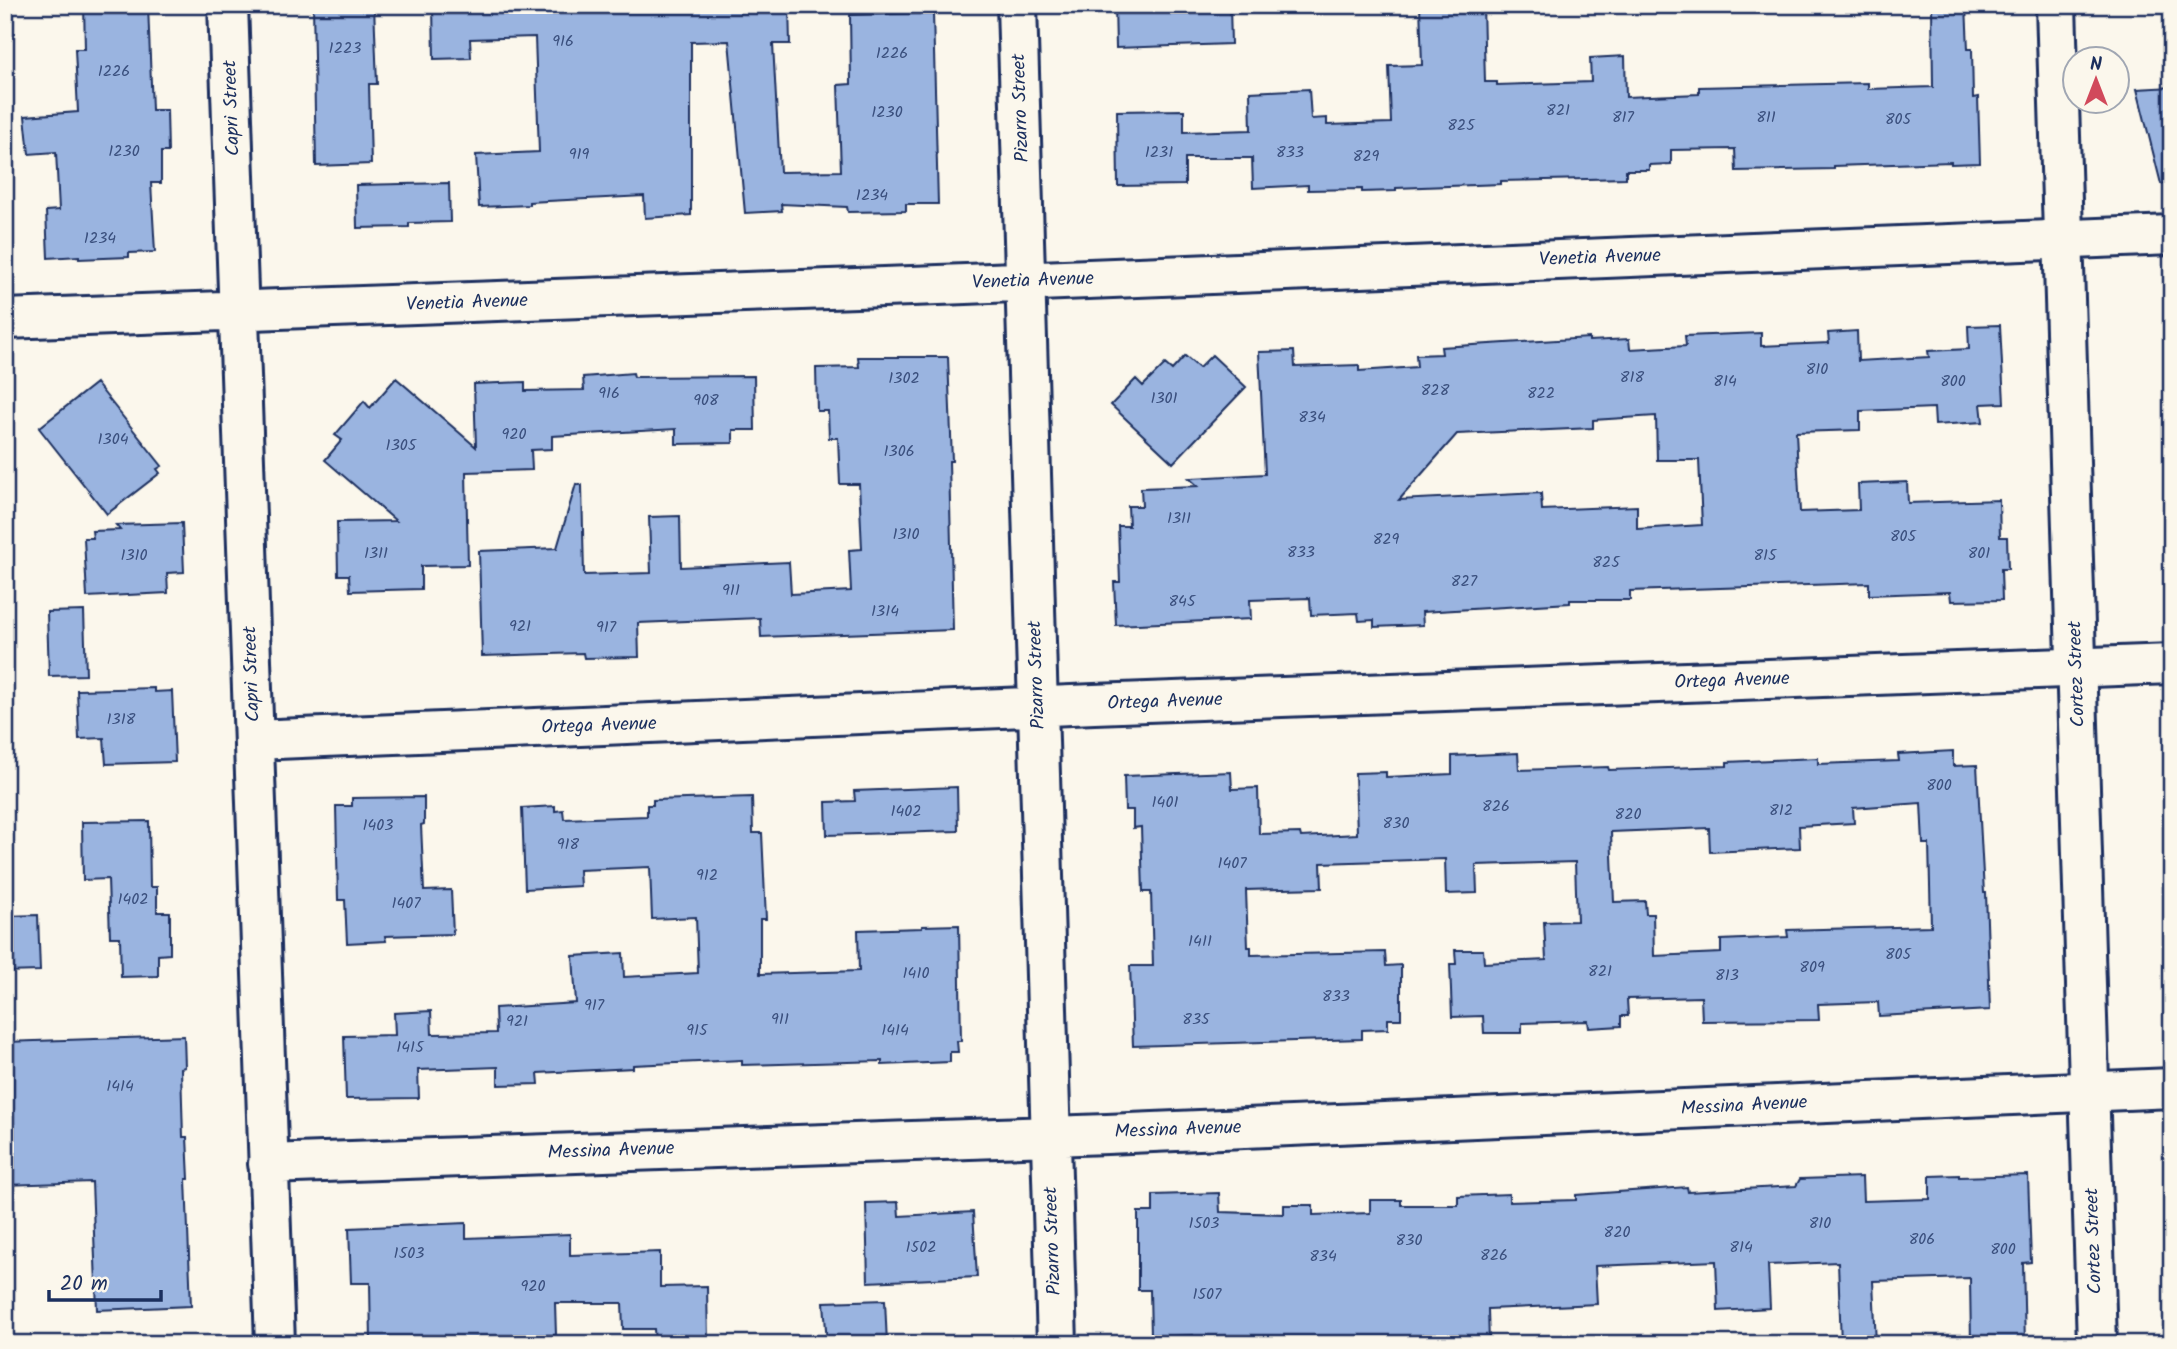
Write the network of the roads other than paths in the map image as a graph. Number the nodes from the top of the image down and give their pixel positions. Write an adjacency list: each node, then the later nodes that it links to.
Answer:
1 (228, 5): 7 (street, Capri Street)
2 (1017, 5): 6 (street, Pizarro Street)
3 (2056, 5): 5 (street, Cortez Street)
4 (2172, 235): 5 (street, Venetia Avenue)
5 (2062, 240): 6 (street, Venetia Avenue); 10 (street, Cortez Street)
6 (1026, 281): 7 (street, Venetia Avenue); 11 (street, Pizarro Street)
7 (239, 312): 8 (street, Venetia Avenue); 12 (street, Capri Street)
8 (5, 319)
9 (2172, 664): 10 (street, Ortega Avenue)
10 (2077, 668): 11 (street, Ortega Avenue); 14 (street, Cortez Street)
11 (1038, 707): 12 (street, Ortega Avenue); 15 (street, Pizarro Street)
12 (254, 740): 16 (street, Capri Street)
13 (2172, 1088): 14 (street, Messina Avenue)
14 (2088, 1091): 15 (street, Messina Avenue); 19 (street, Cortez Street)
15 (1050, 1135): 16 (street, Messina Avenue); 18 (street, Pizarro Street)
16 (268, 1164): 17 (street, Capri Street)
17 (275, 1344)
18 (1057, 1344)
19 (2097, 1344)

